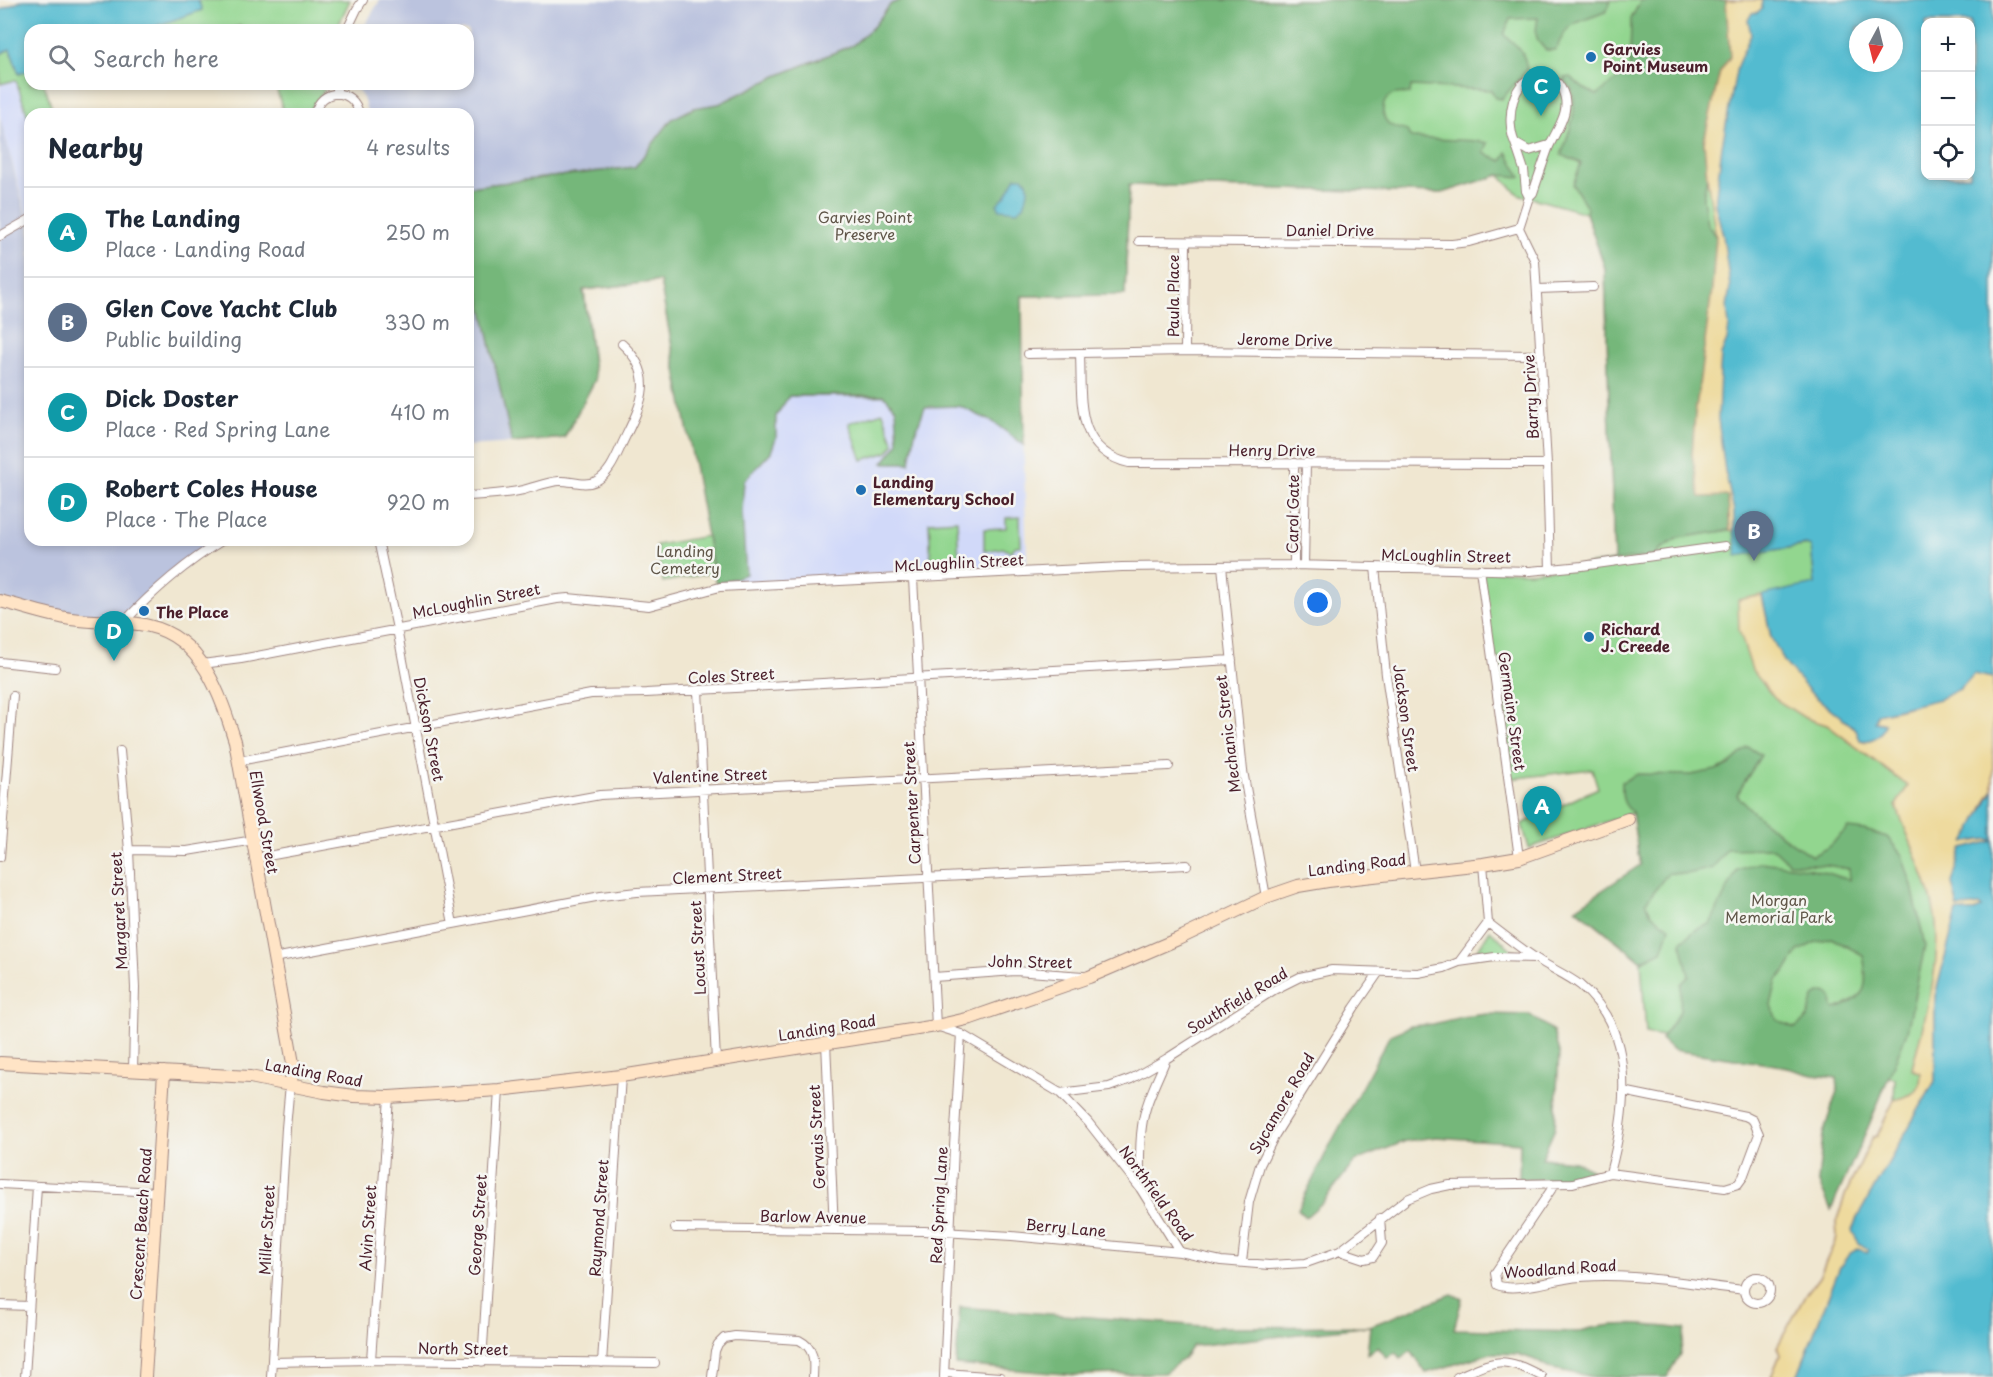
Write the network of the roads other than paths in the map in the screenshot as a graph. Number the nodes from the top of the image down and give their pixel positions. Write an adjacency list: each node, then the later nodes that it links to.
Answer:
1 (363, 0): 2 (street)
2 (350, 24)
3 (337, 90): 4 (street)
4 (337, 94): 5 (street); 6 (street)
5 (318, 108)
6 (357, 108)
7 (1515, 143): 8 (street); 8 (street); 9 (street)
8 (1550, 145): 9 (street)
9 (1529, 197): 11 (street)
10 (24, 222): 12 (street)
11 (1519, 228): 14 (street, Daniel Drive); 16 (street, Barry Drive)
12 (0, 236)
13 (1139, 242): 14 (street, Daniel Drive)
14 (1186, 242): 18 (street, Paula Place)
15 (1593, 287): 16 (street)
16 (1538, 289): 21 (street, Barry Drive)
17 (622, 344): 25 (street)
18 (1185, 351): 20 (street, Jerome Drive); 21 (street, Jerome Drive)
19 (1028, 354): 20 (street, Jerome Drive)
20 (1080, 354): 22 (street, Henry Drive)
21 (1541, 355): 24 (street, Barry Drive)
22 (1294, 463): 23 (street, Henry Drive); 29 (street, Carol Gate)
23 (1306, 463): 24 (street, Henry Drive); 30 (street, Carol Gate)
24 (1547, 464): 34 (street, Barry Drive)
25 (474, 495)
26 (214, 546): 37 (street)
27 (379, 546): 38 (street, Dickson Street)
28 (1725, 546): 34 (street, McLoughlin Street)
29 (1294, 565): 30 (street, McLoughlin Street); 31 (street, McLoughlin Street)
30 (1304, 565): 32 (street, McLoughlin Street)
31 (1222, 566): 35 (street, McLoughlin Street); 39 (street, Mechanic Street)
32 (1375, 567): 33 (street, McLoughlin Street); 61 (street, Jackson Street)
33 (1480, 569): 34 (street, McLoughlin Street); 58 (street, Germaine Street)
34 (1550, 570)
35 (913, 578): 38 (street, McLoughlin Street); 43 (street, Carpenter Street)
36 (0, 601): 37 (street)
37 (123, 623): 41 (street, Ellwood Street)
38 (398, 629): 41 (street, McLoughlin Street); 46 (street, Dickson Street)
39 (1232, 660): 43 (street, Coles Street); 64 (street, Mechanic Street)
40 (0, 662): 42 (street)
41 (202, 664): 48 (street, Ellwood Street)
42 (55, 668)
43 (918, 678): 44 (street, Coles Street); 50 (street, Carpenter Street)
44 (698, 690): 46 (street, Coles Street); 51 (street, Locust Street)
45 (13, 696): 56 (street)
46 (416, 727): 48 (street, Coles Street); 53 (street, Dickson Street)
47 (120, 751): 55 (street, Margaret Street)
48 (238, 761): 54 (street, Ellwood Street)
49 (1169, 766): 50 (street, Valentine Street)
50 (924, 778): 51 (street, Valentine Street); 62 (street, Carpenter Street)
51 (703, 790): 53 (street, Valentine Street); 63 (street, Locust Street)
52 (1628, 819): 58 (street, Landing Road)
53 (434, 826): 57 (street, Valentine Street); 66 (street, Dickson Street)
54 (254, 840): 55 (street); 57 (street, Ellwood Street)
55 (129, 850): 79 (street, Margaret Street)
56 (0, 857)
57 (256, 858): 67 (street, Ellwood Street)
58 (1519, 858): 59 (street, Landing Road)
59 (1483, 864): 61 (street, Landing Road); 65 (street)
60 (1187, 865): 62 (street, Clement Street)
61 (1415, 872): 64 (street, Landing Road)
62 (928, 878): 63 (street, Clement Street); 71 (street, Carpenter Street)
63 (708, 889): 66 (street, Clement Street); 77 (street, Locust Street)
64 (1266, 897): 72 (street, Landing Road)
65 (1488, 923): 68 (street); 69 (street)
66 (453, 924): 67 (street, Clement Street)
67 (274, 958): 82 (street, Ellwood Street)
68 (1535, 958): 69 (street, Southfield Road); 84 (street)
69 (1459, 962): 70 (street, Southfield Road)
70 (1379, 972): 76 (street, Southfield Road); 99 (street, Sycamore Road)
71 (934, 977): 72 (street, John Street); 73 (street, Carpenter Street)
72 (1089, 977): 73 (street, Landing Road)
73 (936, 1026): 74 (street, Northfield Road); 75 (street, Landing Road)
74 (961, 1034): 85 (street, Northfield Road); 96 (street, Red Spring Lane)
75 (826, 1042): 77 (street, Landing Road); 95 (street, Gervais Street)
76 (1166, 1059): 85 (street, Southfield Road); 91 (street)
77 (716, 1060): 81 (street, Landing Road)
78 (0, 1064): 79 (street, Landing Road)
79 (133, 1070): 80 (street, Landing Road)
80 (164, 1072): 82 (street, Landing Road); 92 (street, Crescent Beach Road)
81 (621, 1076): 83 (street, Landing Road); 106 (street, Raymond Street)
82 (290, 1084): 86 (street, Landing Road); 104 (street, Miller Street)
83 (499, 1090): 86 (street, Landing Road); 105 (street, George Street)
84 (1623, 1091): 87 (street); 87 (street)
85 (1060, 1093): 91 (street, Northfield Road)
86 (389, 1097): 103 (street, Alvin Street)
87 (1610, 1173): 89 (street, Northfield Road)
88 (0, 1184): 90 (street)
89 (1555, 1184): 93 (street, Northfield Road); 100 (street, Woodland Road)
90 (37, 1186): 92 (street); 102 (street)
91 (1140, 1188): 98 (street, Northfield Road)
92 (157, 1192): 111 (street, Crescent Beach Road)
93 (1380, 1218): 97 (street, Northfield Road); 97 (street)
94 (675, 1228): 95 (street, Barlow Avenue)
95 (834, 1230): 96 (street, Barlow Avenue)
96 (950, 1232): 98 (street, Berry Lane); 108 (street, Red Spring Lane)
97 (1340, 1251): 99 (street, Northfield Road)
98 (1179, 1252): 99 (street, Northfield Road)
99 (1242, 1262)
100 (1744, 1290)
101 (0, 1305): 102 (street)
102 (29, 1306): 110 (street)
103 (371, 1360): 104 (street, North Street); 105 (street, North Street)
104 (272, 1362): 112 (street, Miller Street)
105 (482, 1362): 106 (street, North Street)
106 (602, 1363): 107 (street, North Street)
107 (655, 1363)
108 (944, 1375): 115 (street)
109 (1541, 1376): 116 (street)
110 (25, 1377)
111 (145, 1377)
112 (271, 1377)
113 (712, 1377): 114 (street)
114 (813, 1377)
115 (1000, 1377)
116 (1457, 1377)

